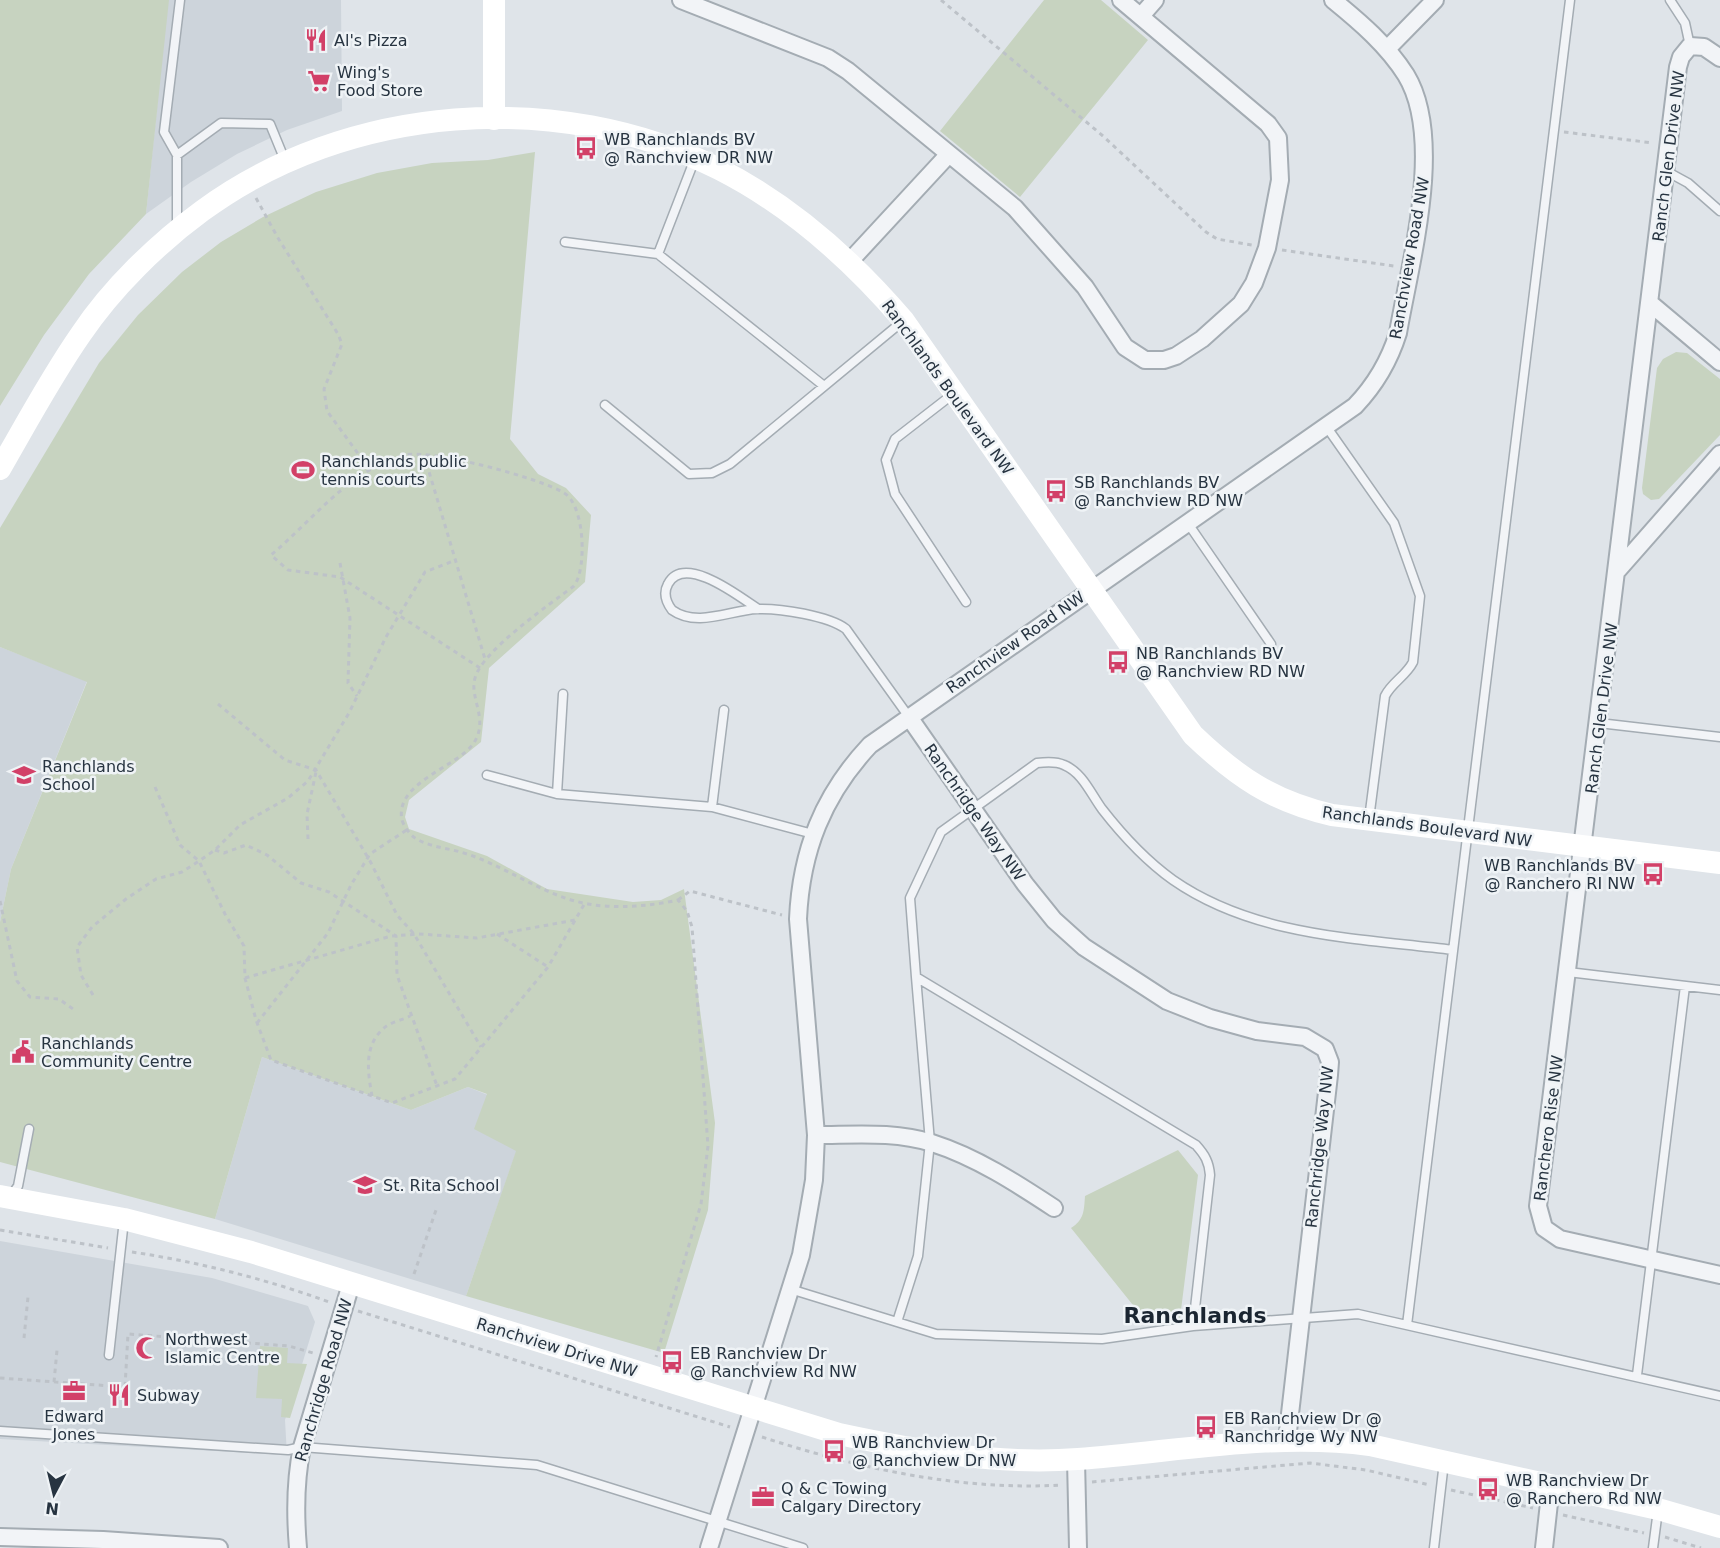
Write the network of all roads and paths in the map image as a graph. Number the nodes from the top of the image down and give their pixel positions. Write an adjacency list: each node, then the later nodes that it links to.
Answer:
1 (180, 0): 19 (lane)
2 (494, 0): 15 (street)
3 (681, 0): 18 (street)
4 (941, 0): 27 (path)
5 (1121, 0): 11 (street)
6 (1155, 0): 11 (street)
7 (1333, 0): 13 (street, Ranchview Road NW)
8 (1435, 0): 13 (street)
9 (1570, 0): 16 (lane)
10 (1670, 0): 12 (lane)
11 (1142, 16): 27 (street)
12 (1690, 46): 14 (street); 17 (street, Ranch Glen Drive NW)
13 (1387, 49): 30 (street, Ranchview Road NW)
14 (1720, 58)
15 (494, 119): 20 (street, Ranchlands Boulevard NW); 21 (street, Ranchlands Boulevard NW)
16 (1554, 131): 17 (path); 69 (lane)
17 (1670, 145): 22 (street, Ranch Glen Drive NW)
18 (949, 154): 27 (street); 29 (street)
19 (177, 155): 21 (lane); 25 (lane)
20 (695, 158): 28 (lane); 29 (street, Ranchlands Boulevard NW)
21 (286, 163): 23 (street, Ranchlands Boulevard NW)
22 (1666, 171): 24 (lane); 31 (street, Ranch Glen Drive NW)
23 (248, 182): 25 (street, Ranchlands Boulevard NW); 41 (path)
24 (1720, 211)
25 (177, 231): 40 (street, Ranchlands Boulevard NW)
26 (565, 242): 28 (lane)
27 (1268, 248): 30 (path)
28 (658, 254): 34 (lane)
29 (850, 261): 32 (street, Ranchlands Boulevard NW)
30 (1410, 268): 37 (street, Ranchview Road NW)
31 (1651, 304): 33 (street); 45 (street, Ranch Glen Drive NW)
32 (904, 321): 34 (lane); 35 (street, Ranchlands Boulevard NW)
33 (1720, 362)
34 (824, 386): 36 (lane)
35 (954, 393): 47 (street, Ranchlands Boulevard NW); 48 (lane)
36 (605, 405)
37 (1326, 426): 42 (street, Ranchview Road NW); 67 (lane)
38 (1720, 454): 45 (street)
39 (424, 455): 41 (path); 43 (path); 52 (path)
40 (0, 469)
41 (370, 470): 46 (path)
42 (1187, 522): 47 (street, Ranchview Road NW); 51 (lane)
43 (456, 560): 50 (path); 52 (path)
44 (340, 563): 46 (path)
45 (1618, 570): 59 (street, Ranch Glen Drive NW)
46 (341, 578): 50 (path); 55 (path)
47 (1092, 588): 58 (street, Ranchview Road NW); 67 (street, Ranchlands Boulevard NW)
48 (966, 602)
49 (758, 609): 49 (lane); 58 (lane)
50 (400, 614): 53 (path); 55 (path)
51 (1270, 644)
52 (485, 659): 53 (path)
53 (480, 668): 68 (path)
54 (563, 694): 64 (lane)
55 (357, 696): 61 (path)
56 (218, 704): 61 (path)
57 (724, 710): 65 (lane)
58 (909, 717): 66 (street, Ranchridge Way NW); 70 (street, Ranchview Road NW)
59 (1599, 723): 60 (lane); 72 (street, Ranch Glen Drive NW)
60 (1720, 737)
61 (316, 770): 71 (path); 73 (path); 74 (path)
62 (487, 775): 64 (lane)
63 (155, 787): 75 (path)
64 (557, 794): 65 (lane)
65 (712, 807): 70 (lane)
66 (973, 810): 86 (lane); 90 (lane); 114 (street, Ranchridge Way NW)
67 (1369, 821): 69 (street, Ranchlands Boulevard NW)
68 (408, 829): 74 (path); 80 (path)
69 (1468, 832): 72 (street, Ranchlands Boulevard NW); 86 (lane)
70 (813, 834): 102 (street, Ranchview Road NW)
71 (308, 839)
72 (1584, 846): 76 (street, Ranchlands Boulevard NW); 89 (street, Ranchero Rise NW)
73 (215, 850): 75 (path); 79 (path)
74 (369, 860): 79 (path); 84 (path)
75 (199, 861): 91 (path); 94 (path)
76 (1720, 863)
77 (678, 900): 80 (path); 81 (path); 122 (path)
78 (0, 901): 95 (path)
79 (344, 903): 85 (path); 87 (path)
80 (585, 903): 82 (path)
81 (783, 915)
82 (575, 920): 83 (path); 88 (path)
83 (497, 933): 84 (path); 88 (path)
84 (414, 934): 85 (path); 98 (path)
85 (396, 936): 87 (path); 96 (path)
86 (1453, 950): 116 (lane)
87 (306, 960): 91 (path); 97 (path)
88 (548, 967): 98 (path)
89 (1568, 972): 92 (lane); 108 (street, Ranchero Rise NW)
90 (916, 977): 103 (lane); 117 (lane)
91 (245, 978): 97 (path)
92 (1685, 986): 93 (lane); 108 (lane)
93 (1720, 990)
94 (93, 995)
95 (73, 1009)
96 (411, 1016): 99 (path); 100 (path)
97 (257, 1023): 100 (path)
98 (482, 1047): 99 (path)
99 (437, 1086): 100 (path)
100 (372, 1096)
101 (29, 1129): 104 (lane)
102 (816, 1135): 103 (street); 112 (street, Ranchview Road NW)
103 (930, 1142): 105 (street); 115 (lane)
104 (4, 1197): 107 (street, Ranchview Drive NW)
105 (1054, 1208)
106 (436, 1210): 109 (path)
107 (124, 1220): 111 (street, Ranchview Drive NW); 120 (lane)
108 (1652, 1260): 110 (street, Ranchero Rise NW); 123 (lane)
109 (414, 1274)
110 (1720, 1275)
111 (351, 1284): 122 (street, Ranchview Drive NW); 130 (street, Ranchridge Road NW)
112 (790, 1289): 115 (lane); 127 (street, Ranchview Road NW)
113 (28, 1297): 118 (path)
114 (1299, 1320): 116 (lane); 117 (lane); 129 (street, Ranchridge Way NW)
115 (897, 1322): 117 (lane)
116 (1407, 1325): 123 (lane)
117 (1193, 1326)
118 (24, 1338)
119 (57, 1350): 125 (path)
120 (109, 1354)
121 (316, 1354): 125 (path)
122 (649, 1376): 127 (street, Ranchview Drive NW)
123 (1637, 1376): 126 (lane)
124 (0, 1378): 125 (path)
125 (54, 1382)
126 (1720, 1396)
127 (752, 1408): 131 (street, Ranchview Drive NW); 137 (street, Ranchview Road NW)
128 (0, 1431): 130 (lane)
129 (1287, 1440): 131 (street, Ranchview Drive NW); 132 (street, Ranchview Drive NW)
130 (302, 1447): 137 (lane); 143 (street, Ranchridge Road NW)
131 (1076, 1460): 146 (street)
132 (1444, 1461): 133 (street, Ranchview Drive NW); 147 (lane)
133 (1551, 1485): 135 (street, Ranchview Drive NW); 136 (street)
134 (1455, 1491): 136 (path)
135 (1658, 1509): 138 (street, Ranchview Drive NW); 139 (lane)
136 (1548, 1512): 139 (path); 148 (street)
137 (717, 1520): 144 (street, Ranchview Road NW); 145 (lane)
138 (1720, 1527)
139 (1654, 1535): 149 (lane); 150 (path)
140 (0, 1537): 141 (street)
141 (103, 1544): 142 (street)
142 (219, 1548)
143 (298, 1548)
144 (709, 1548)
145 (803, 1548)
146 (1078, 1548)
147 (1434, 1548)
148 (1544, 1548)
149 (1653, 1548)
150 (1701, 1548)

